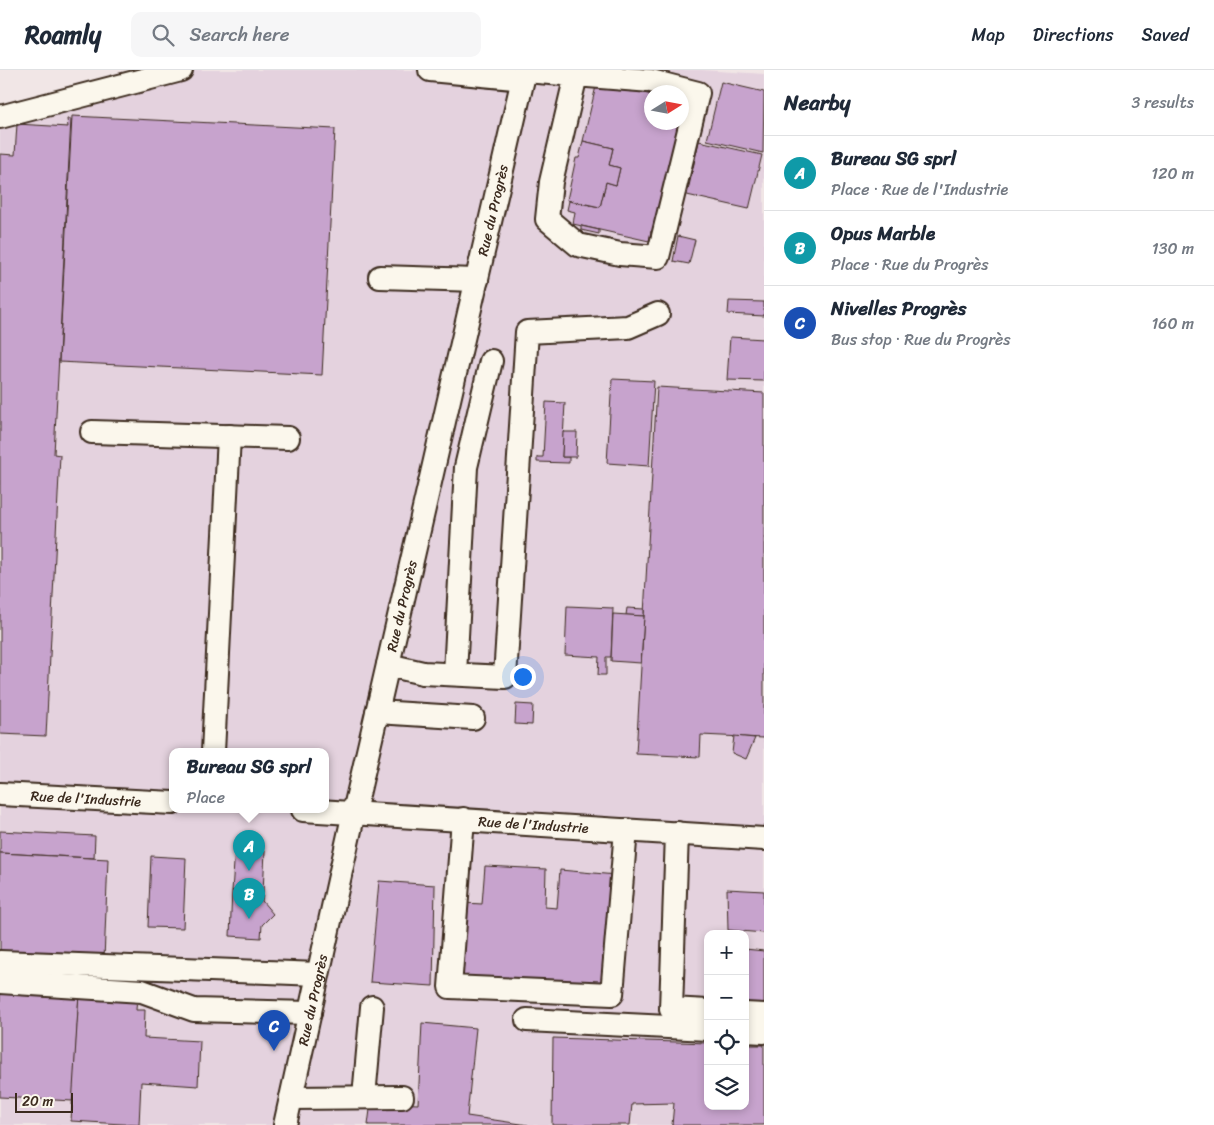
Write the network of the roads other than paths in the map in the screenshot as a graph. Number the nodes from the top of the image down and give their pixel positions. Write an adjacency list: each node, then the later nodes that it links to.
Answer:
1 (181, 70): 5 (street)
2 (430, 70): 4 (street)
3 (576, 75): 3 (street); 4 (street)
4 (524, 77): 7 (street, Rue du Progrès)
5 (0, 117)
6 (380, 277): 7 (street)
7 (477, 280): 13 (street, Rue du Progrès)
8 (658, 314): 14 (street)
9 (491, 361): 14 (street)
10 (92, 432): 11 (street)
11 (229, 436): 12 (street); 17 (street)
12 (288, 438)
13 (388, 665): 14 (street); 15 (street, Rue du Progrès)
14 (455, 674)
15 (377, 712): 16 (street); 21 (street, Rue du Progrès)
16 (473, 718)
17 (213, 748)
18 (0, 794): 19 (street, Rue de l'Industrie)
19 (169, 803)
20 (329, 811): 21 (street, Rue de l'Industrie)
21 (354, 812): 22 (street, Rue de l'Industrie); 27 (street, Rue du Progrès)
22 (463, 819): 23 (street, Rue de l'Industrie); 23 (street)
23 (626, 830): 24 (street, Rue de l'Industrie)
24 (677, 833): 25 (street, Rue de l'Industrie); 30 (street)
25 (764, 838)
26 (0, 962): 27 (street)
27 (318, 974): 31 (street, Rue du Progrès)
28 (0, 982): 31 (street)
29 (372, 1007): 38 (street)
30 (704, 1011)
31 (310, 1014): 40 (street, Rue du Progrès)
32 (749, 1014): 33 (street)
33 (764, 1015)
34 (527, 1020): 35 (street)
35 (704, 1029)
36 (749, 1031): 37 (street)
37 (764, 1032)
38 (364, 1097): 39 (street); 40 (street)
39 (402, 1097)
40 (291, 1098): 41 (street, Rue du Progrès)
41 (285, 1125)

